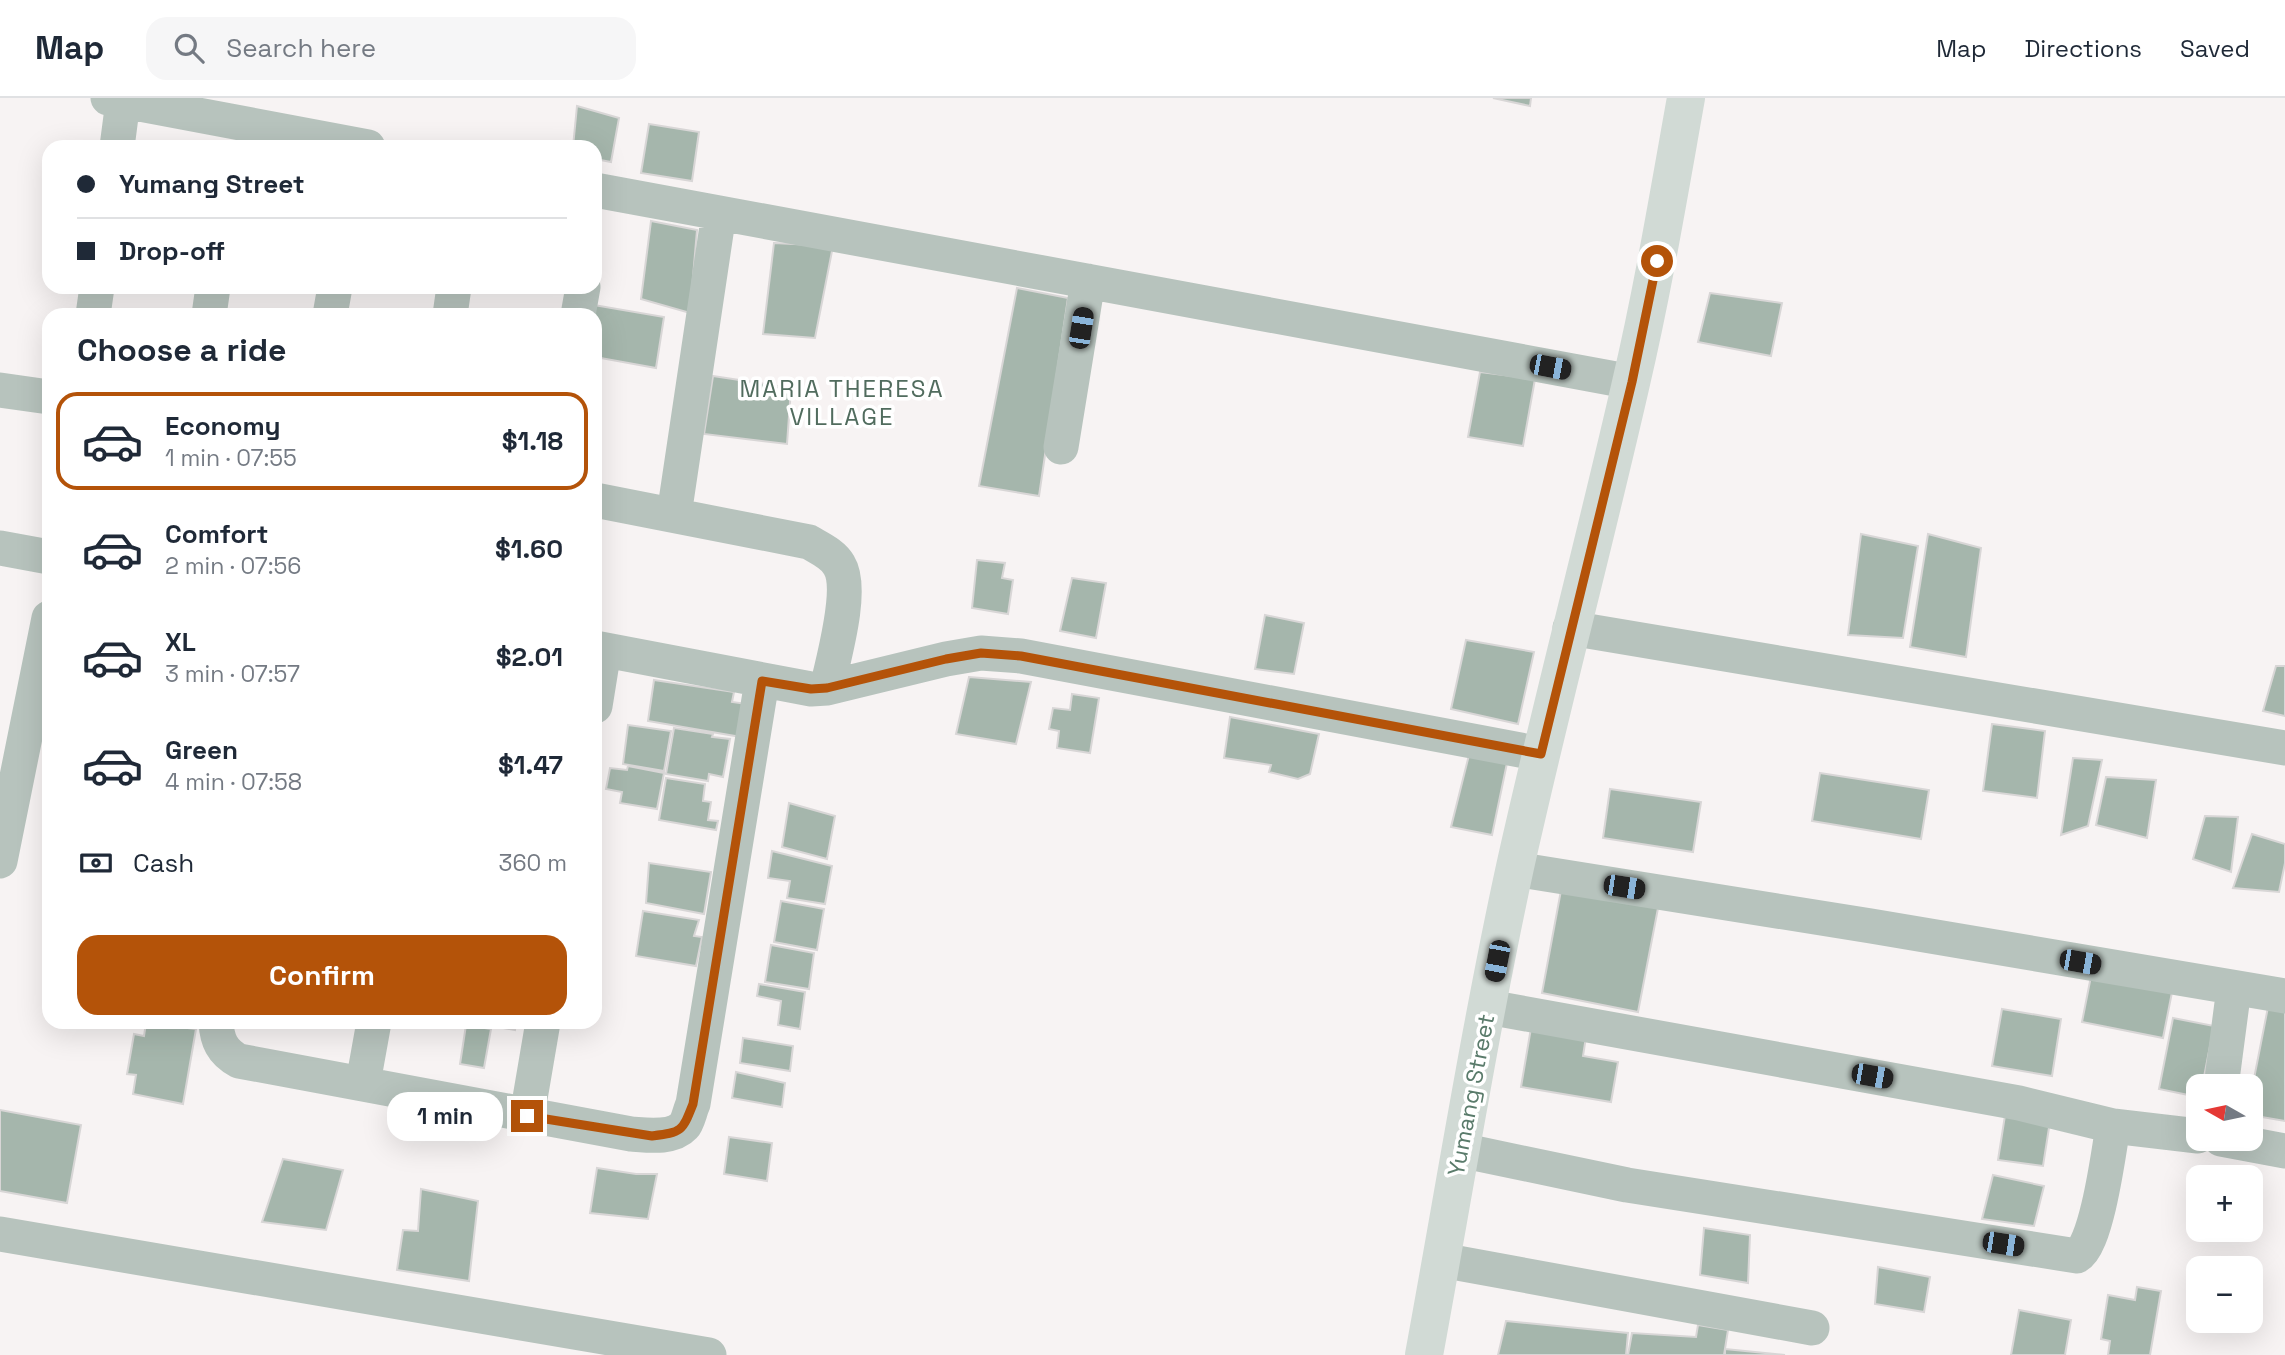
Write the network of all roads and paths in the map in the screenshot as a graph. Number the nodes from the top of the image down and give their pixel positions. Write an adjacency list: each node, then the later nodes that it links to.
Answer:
1 (1686, 98): 9 (main road, Yumang Street)
2 (116, 100): 3 (street); 4 (street)
3 (230, 134): 5 (street)
4 (117, 140)
5 (295, 140)
6 (602, 199): 7 (street)
7 (719, 213): 8 (street); 14 (street)
8 (1088, 281): 9 (street); 12 (street)
9 (1632, 382): 17 (main road, Yumang Street)
10 (0, 390): 11 (street)
11 (42, 396)
12 (1061, 447)
13 (602, 501): 14 (street)
14 (674, 515): 21 (street)
15 (0, 548): 16 (street)
16 (42, 556)
17 (1570, 628): 22 (street); 23 (main road, Yumang Street)
18 (602, 649): 20 (street)
19 (42, 653): 24 (street)
20 (762, 681): 21 (street); 34 (street)
21 (827, 688): 23 (street)
22 (2285, 748)
23 (1541, 754): 25 (main road, Yumang Street)
24 (0, 861)
25 (1515, 869): 26 (street); 28 (main road, Yumang Street)
26 (2234, 988): 27 (street); 32 (street)
27 (2285, 996)
28 (1488, 1007): 35 (street); 38 (main road, Yumang Street)
29 (216, 1029): 33 (street)
30 (373, 1029): 33 (street)
31 (541, 1029): 34 (street)
32 (2223, 1074)
33 (363, 1083): 34 (street)
34 (527, 1116)
35 (2113, 1126): 36 (street); 38 (street)
36 (2186, 1135)
37 (2263, 1147): 39 (street)
38 (1460, 1150): 41 (main road, Yumang Street)
39 (2285, 1151)
40 (0, 1234): 43 (street)
41 (1441, 1260): 42 (street); 44 (main road, Yumang Street)
42 (1812, 1328)
43 (709, 1355)
44 (1424, 1355)

